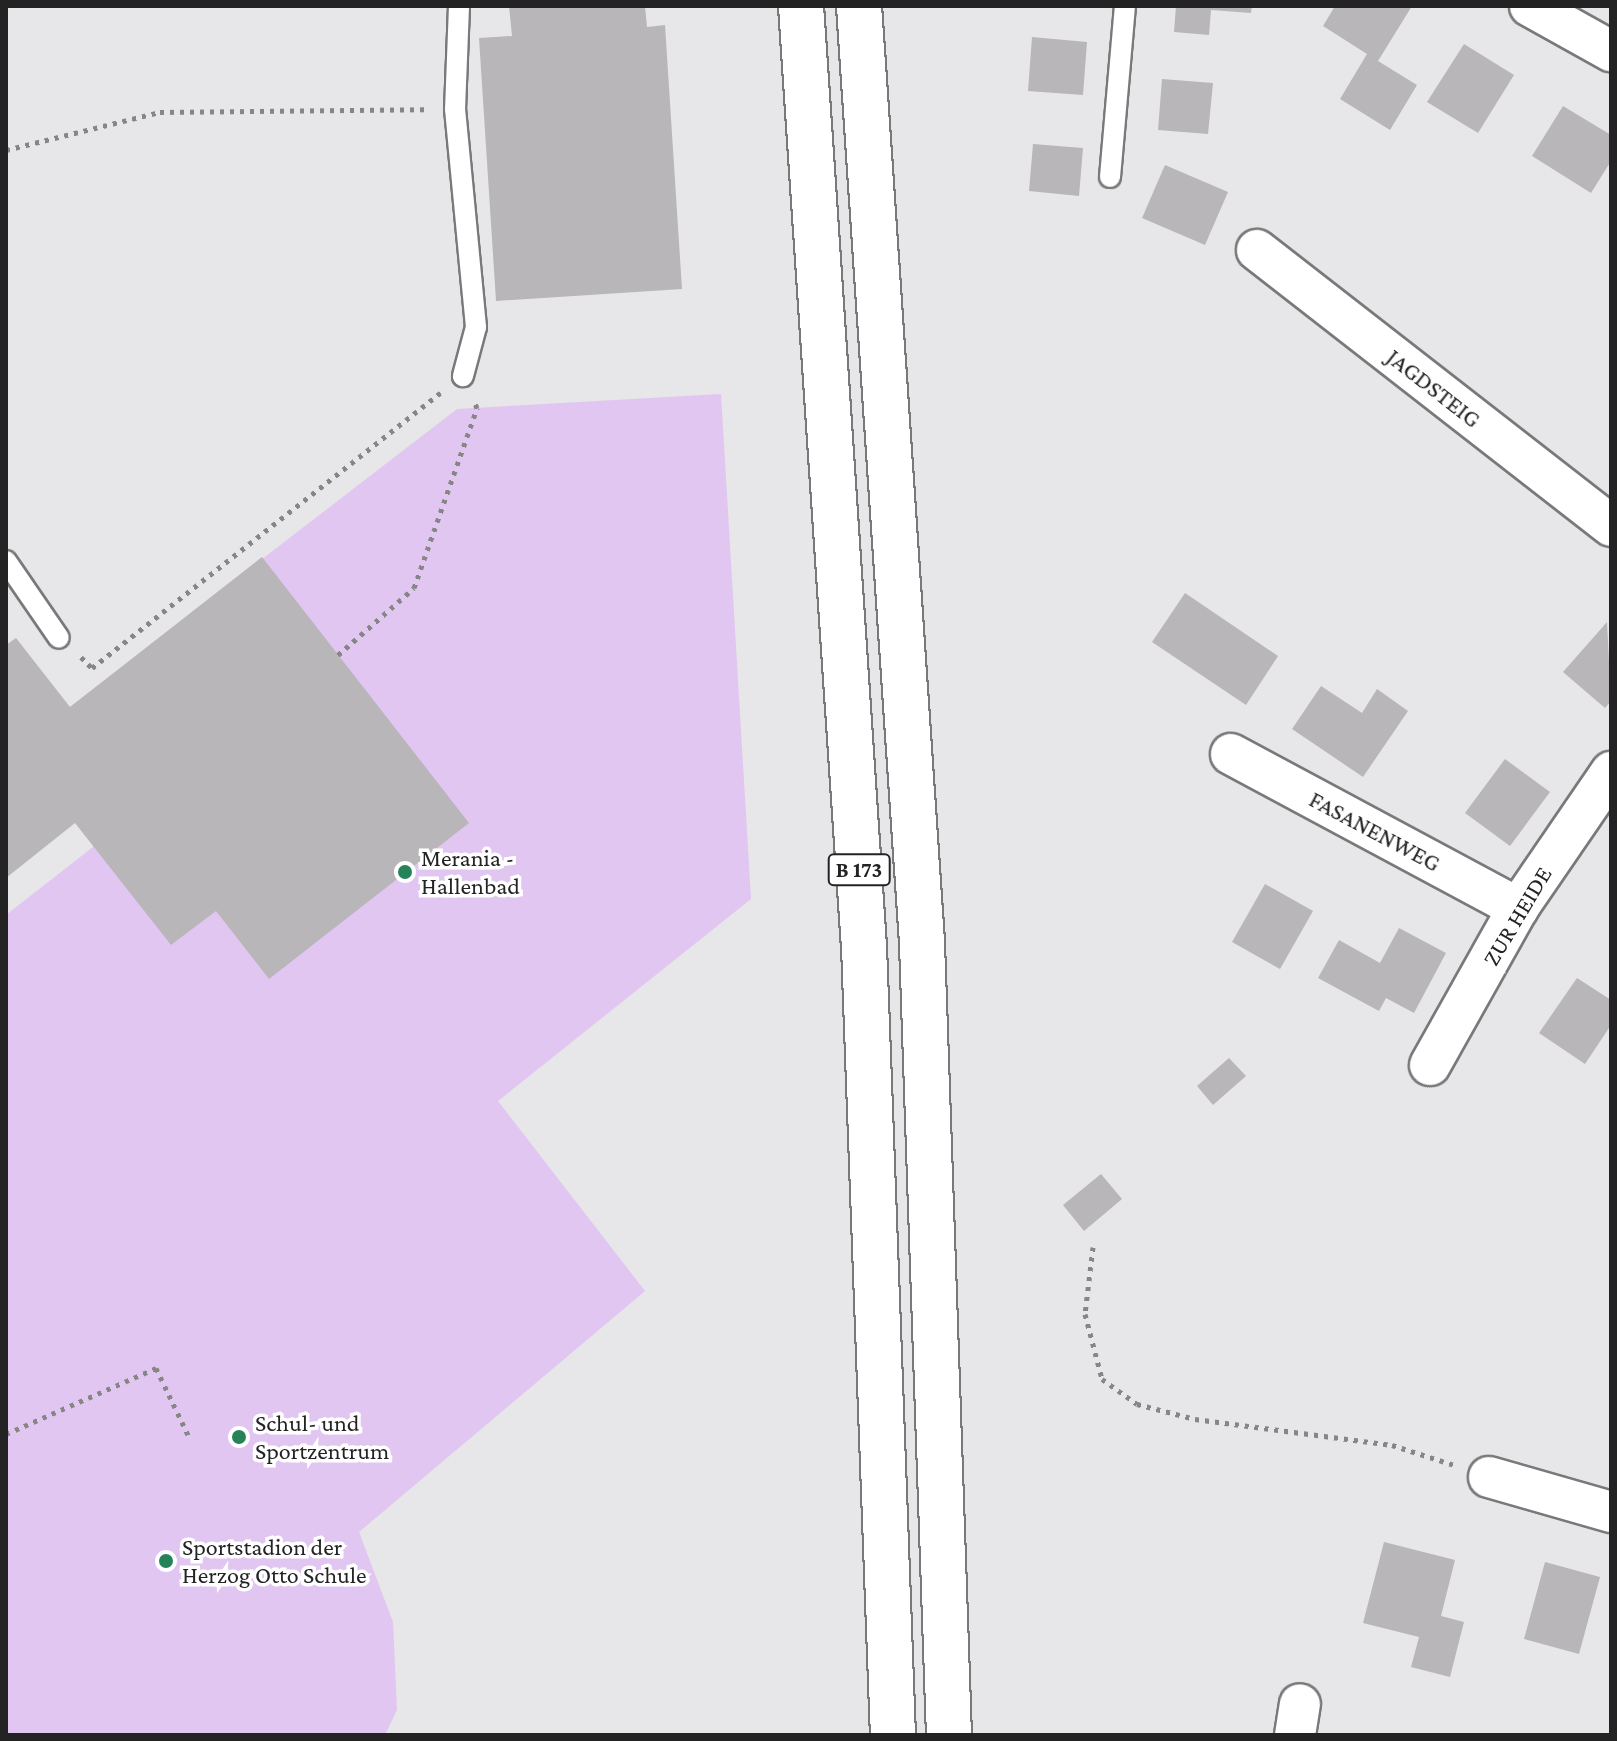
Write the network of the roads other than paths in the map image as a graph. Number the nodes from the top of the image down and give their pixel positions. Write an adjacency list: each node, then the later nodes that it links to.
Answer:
1 (459, 6): 9 (lane)
2 (801, 6): 19 (highway, B 173)
3 (859, 6): 20 (highway, B 173)
4 (1125, 6): 7 (lane)
5 (1530, 6): 6 (street)
6 (1611, 51)
7 (1110, 177)
8 (1257, 250): 10 (street, JAGDSTEIG)
9 (463, 376)
10 (1611, 526)
11 (6, 561): 12 (lane)
12 (59, 638)
13 (1231, 754): 15 (street, FASANENWEG)
14 (1611, 772): 15 (street, ZUR HEIDE)
15 (1518, 908): 16 (street, ZUR HEIDE)
16 (1430, 1065)
17 (1489, 1477): 18 (street)
18 (1611, 1512)
19 (893, 1735)
20 (949, 1735)

